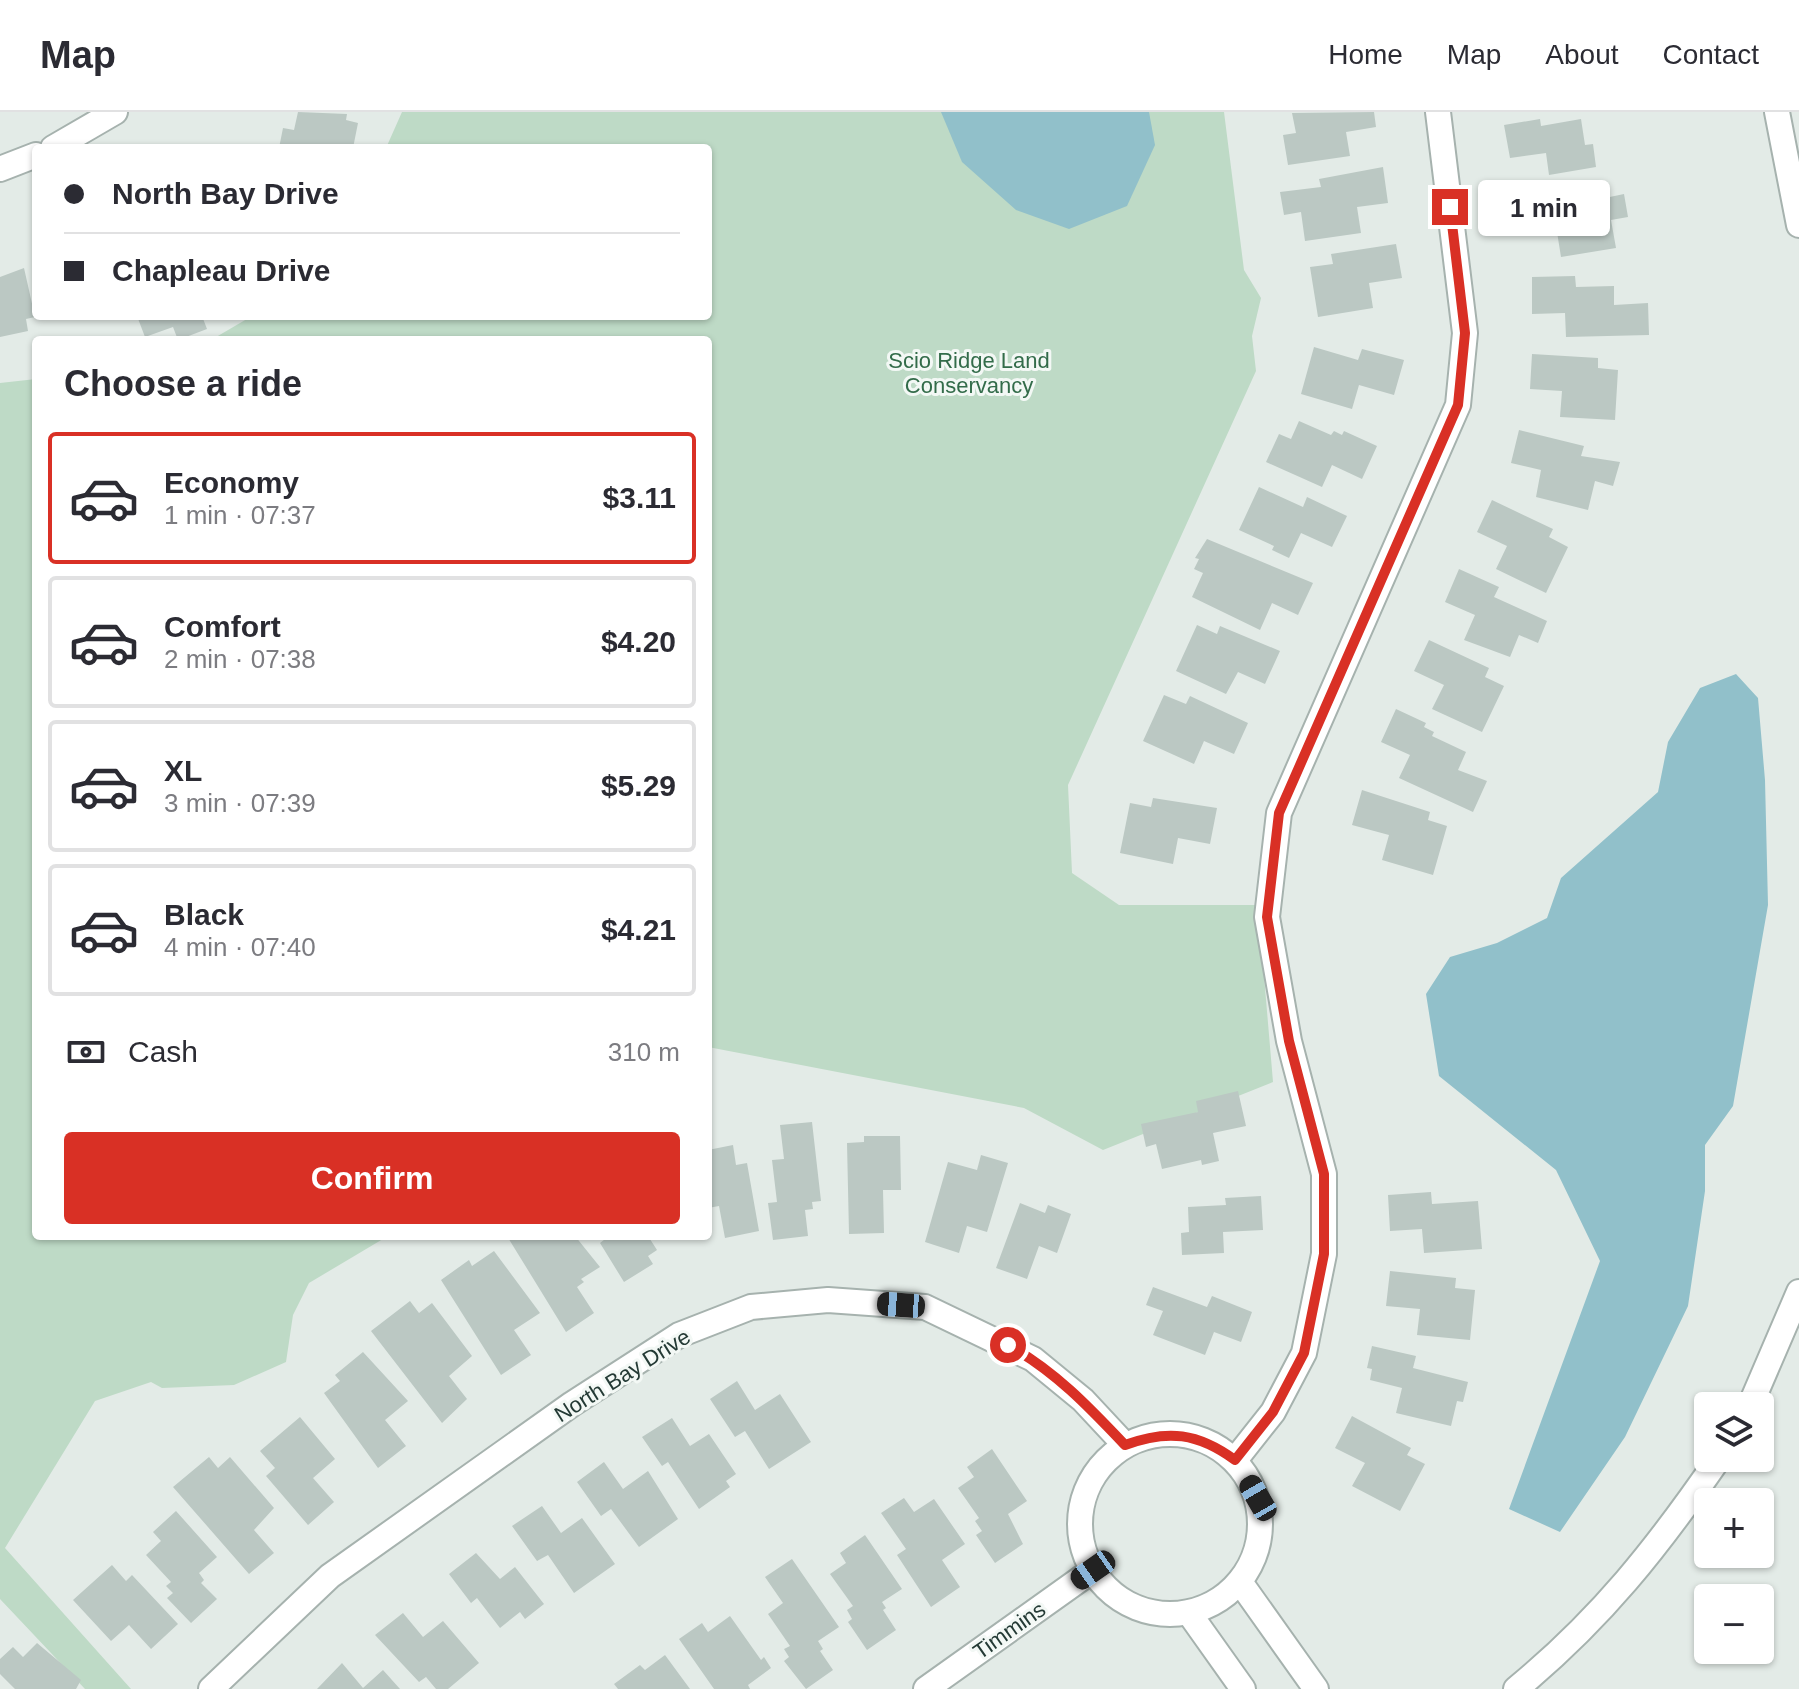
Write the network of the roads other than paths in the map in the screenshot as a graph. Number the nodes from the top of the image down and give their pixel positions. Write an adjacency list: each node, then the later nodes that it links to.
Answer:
1 (115, 112): 4 (street)
2 (1438, 112): 11 (street)
3 (1777, 112): 7 (street)
4 (60, 144)
5 (32, 157): 6 (street)
6 (0, 169)
7 (1799, 225)
8 (1799, 1292): 9 (street)
9 (1756, 1392)
10 (1125, 1445): 11 (street); 13 (street); 16 (street, North Bay Drive)
11 (1235, 1460): 14 (street)
12 (1709, 1472): 20 (street)
13 (1093, 1570): 15 (street); 17 (street, Timmins)
14 (1240, 1582): 15 (street); 19 (street)
15 (1189, 1613): 18 (street)
16 (211, 1689)
17 (926, 1689)
18 (1243, 1689)
19 (1316, 1689)
20 (1516, 1689)

